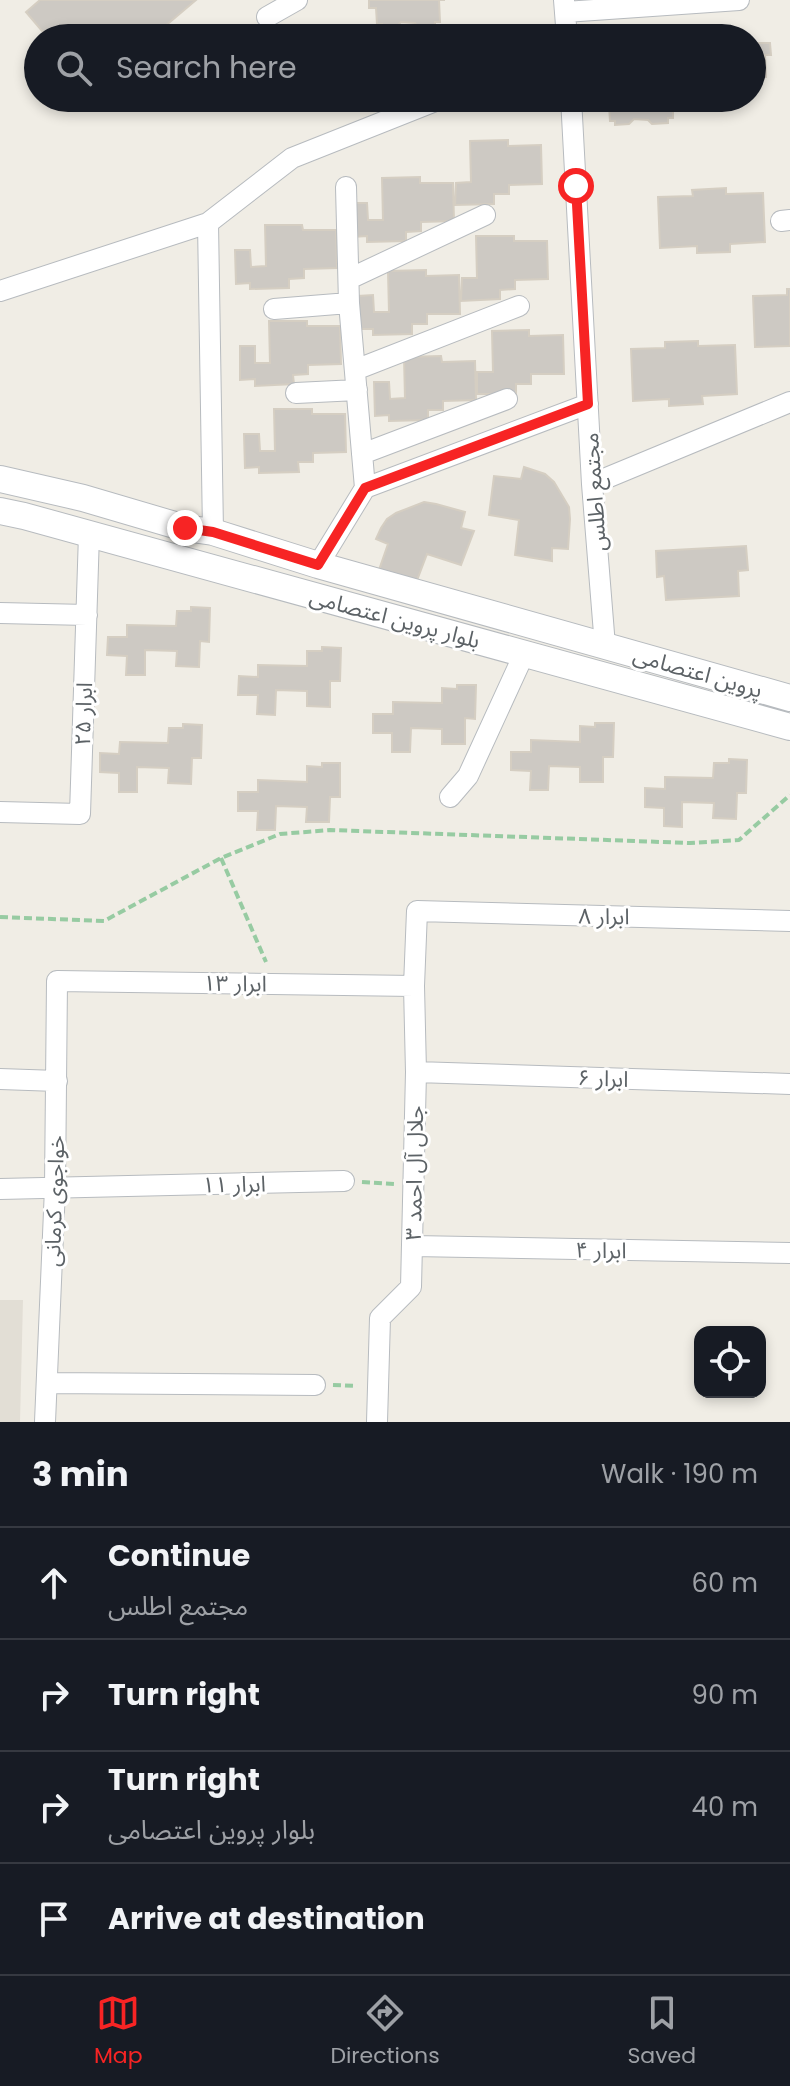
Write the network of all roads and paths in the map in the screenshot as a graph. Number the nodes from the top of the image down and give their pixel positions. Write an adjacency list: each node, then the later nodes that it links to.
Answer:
1 (297, 0): 4 (street)
2 (739, 0): 3 (street)
3 (565, 6)
4 (267, 17)
5 (408, 112): 9 (street)
6 (572, 112): 19 (street, مجتمع اطلس)
7 (346, 187): 10 (street)
8 (485, 215): 10 (street)
9 (208, 223): 11 (street); 25 (street)
10 (349, 279): 12 (street)
11 (0, 291)
12 (349, 303): 14 (street); 15 (street)
13 (519, 306): 15 (street)
14 (274, 309)
15 (356, 380): 16 (street); 20 (street)
16 (296, 393)
17 (507, 399): 20 (street)
18 (790, 402): 22 (street)
19 (588, 404): 22 (street, مجتمع اطلس); 23 (street)
20 (362, 454): 23 (street)
21 (0, 479): 25 (street, بلوار پروین اعتصامی)
22 (592, 484): 30 (street, مجتمع اطلس)
23 (365, 488): 27 (street)
24 (0, 511): 26 (street, بلوار پروین اعتصامی)
25 (213, 532): 27 (street, بلوار پروین اعتصامی)
26 (89, 534): 29 (street, ابرار ۲۵); 31 (street, بلوار پروین اعتصامی)
27 (318, 565): 30 (street, بلوار پروین اعتصامی)
28 (0, 613): 29 (street)
29 (87, 615): 36 (street, ابرار ۲۵)
30 (605, 646): 32 (street, پروین اعتصامی)
31 (524, 654): 33 (street, بلوار پروین اعتصامی); 35 (street)
32 (790, 698)
33 (790, 727)
34 (790, 795): 37 (path)
35 (450, 797)
36 (0, 812)
37 (221, 858): 39 (path); 42 (path)
38 (417, 911): 40 (street, ابرار ۸); 43 (street, جلال آل احمد ۳)
39 (0, 917)
40 (790, 921)
41 (57, 981): 42 (street, ابرار ۱۳); 46 (street, خواجوی کرمانی)
42 (276, 984): 43 (street, ابرار ۱۳)
43 (414, 986): 44 (street, جلال آل احمد ۳)
44 (416, 1072): 47 (street, ابرار ۶); 49 (street, جلال آل احمد ۳)
45 (0, 1079): 46 (street)
46 (57, 1081): 50 (street, خواجوی کرمانی)
47 (790, 1084)
48 (344, 1181): 49 (path); 50 (street, ابرار ۱۱)
49 (412, 1185): 52 (street, جلال آل احمد ۳)
50 (55, 1188): 51 (street, ابرار ۱۱); 54 (street, خواجوی کرمانی)
51 (0, 1189)
52 (413, 1246): 53 (street, ابرار ۴); 56 (street, جلال آل احمد ۳)
53 (790, 1253)
54 (47, 1383): 55 (street); 57 (street, خواجوی کرمانی)
55 (315, 1385): 56 (path)
56 (378, 1386): 58 (street, جلال آل احمد ۳)
57 (45, 1422)
58 (377, 1422)

